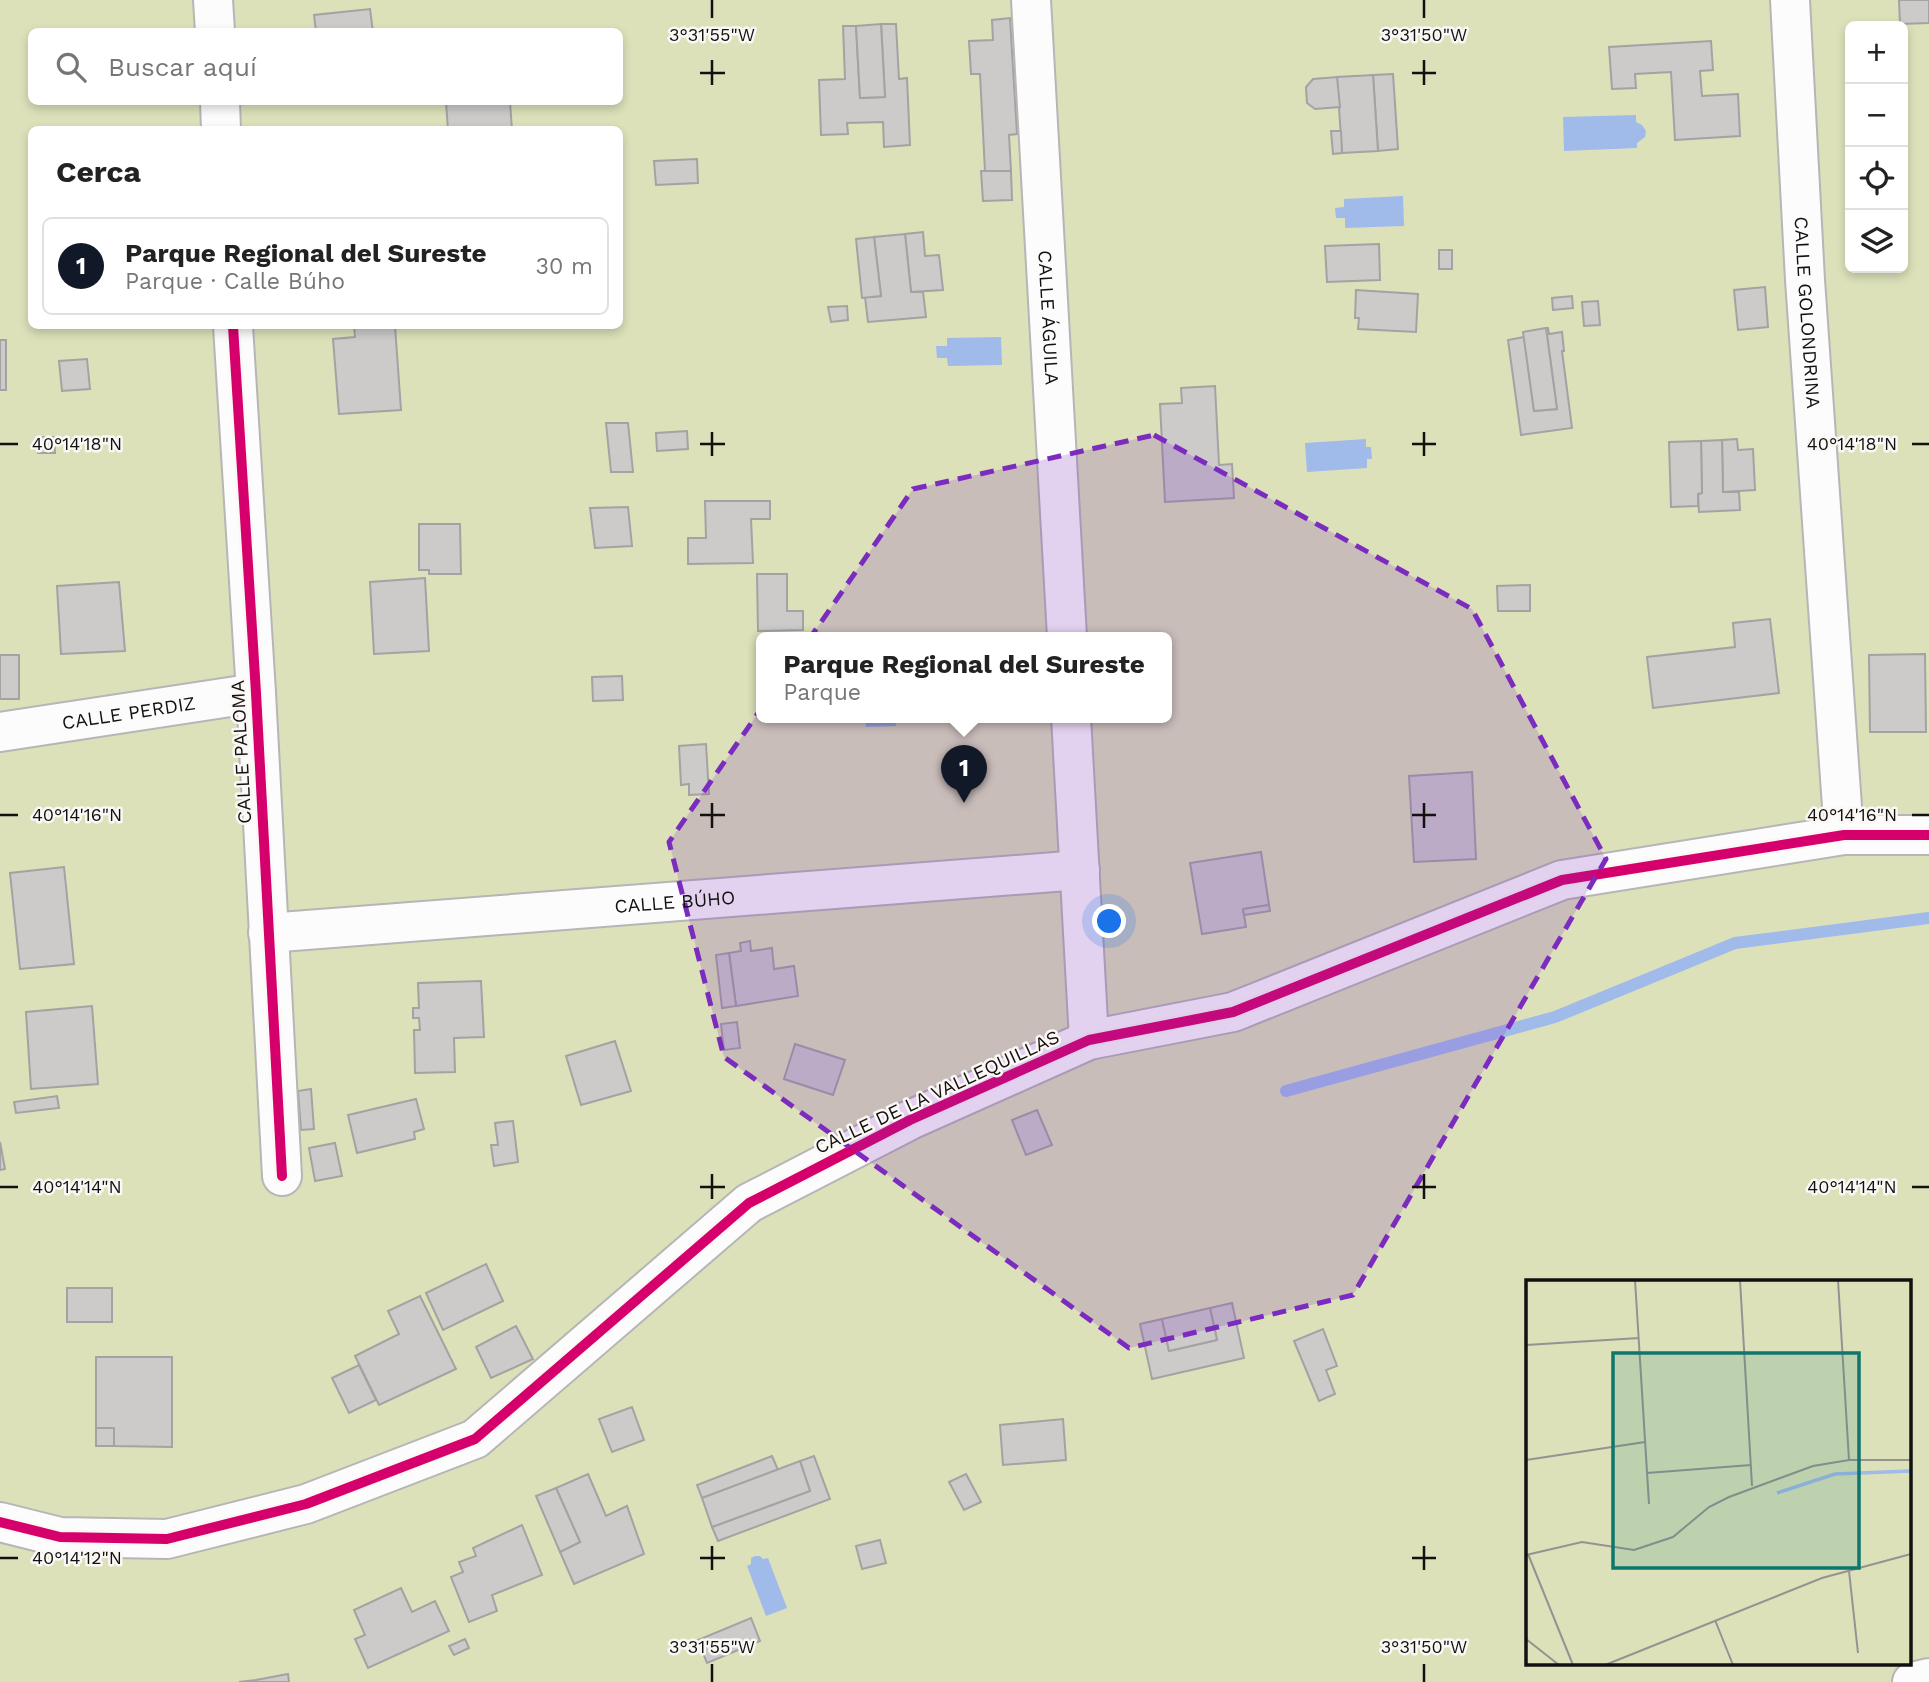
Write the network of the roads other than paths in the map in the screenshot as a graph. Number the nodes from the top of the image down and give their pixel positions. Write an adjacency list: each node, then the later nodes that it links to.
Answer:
1 (213, 0): 4 (street)
2 (1031, 0): 8 (street, CALLE ÁGUILA)
3 (1790, 0): 12 (street, CALLE GOLONDRINA)
4 (215, 28)
5 (220, 105): 6 (street)
6 (221, 126)
7 (233, 329): 9 (street, CALLE PALOMA)
8 (1067, 632)
9 (256, 694): 11 (street, CALLE PERDIZ); 15 (street, CALLE PALOMA)
10 (1071, 723): 14 (street)
11 (0, 732)
12 (1844, 835): 13 (street, CALLE DE LA VALLEQUILLAS); 16 (street, CALLE DE LA VALLEQUILLAS)
13 (1929, 835)
14 (1080, 870): 15 (street, CALLE BÚHO); 16 (street)
15 (268, 933): 17 (street, CALLE PALOMA)
16 (1089, 1040): 18 (street, CALLE DE LA VALLEQUILLAS)
17 (282, 1176)
18 (0, 1522)
19 (1929, 1678): 20 (street)
20 (1912, 1682)

